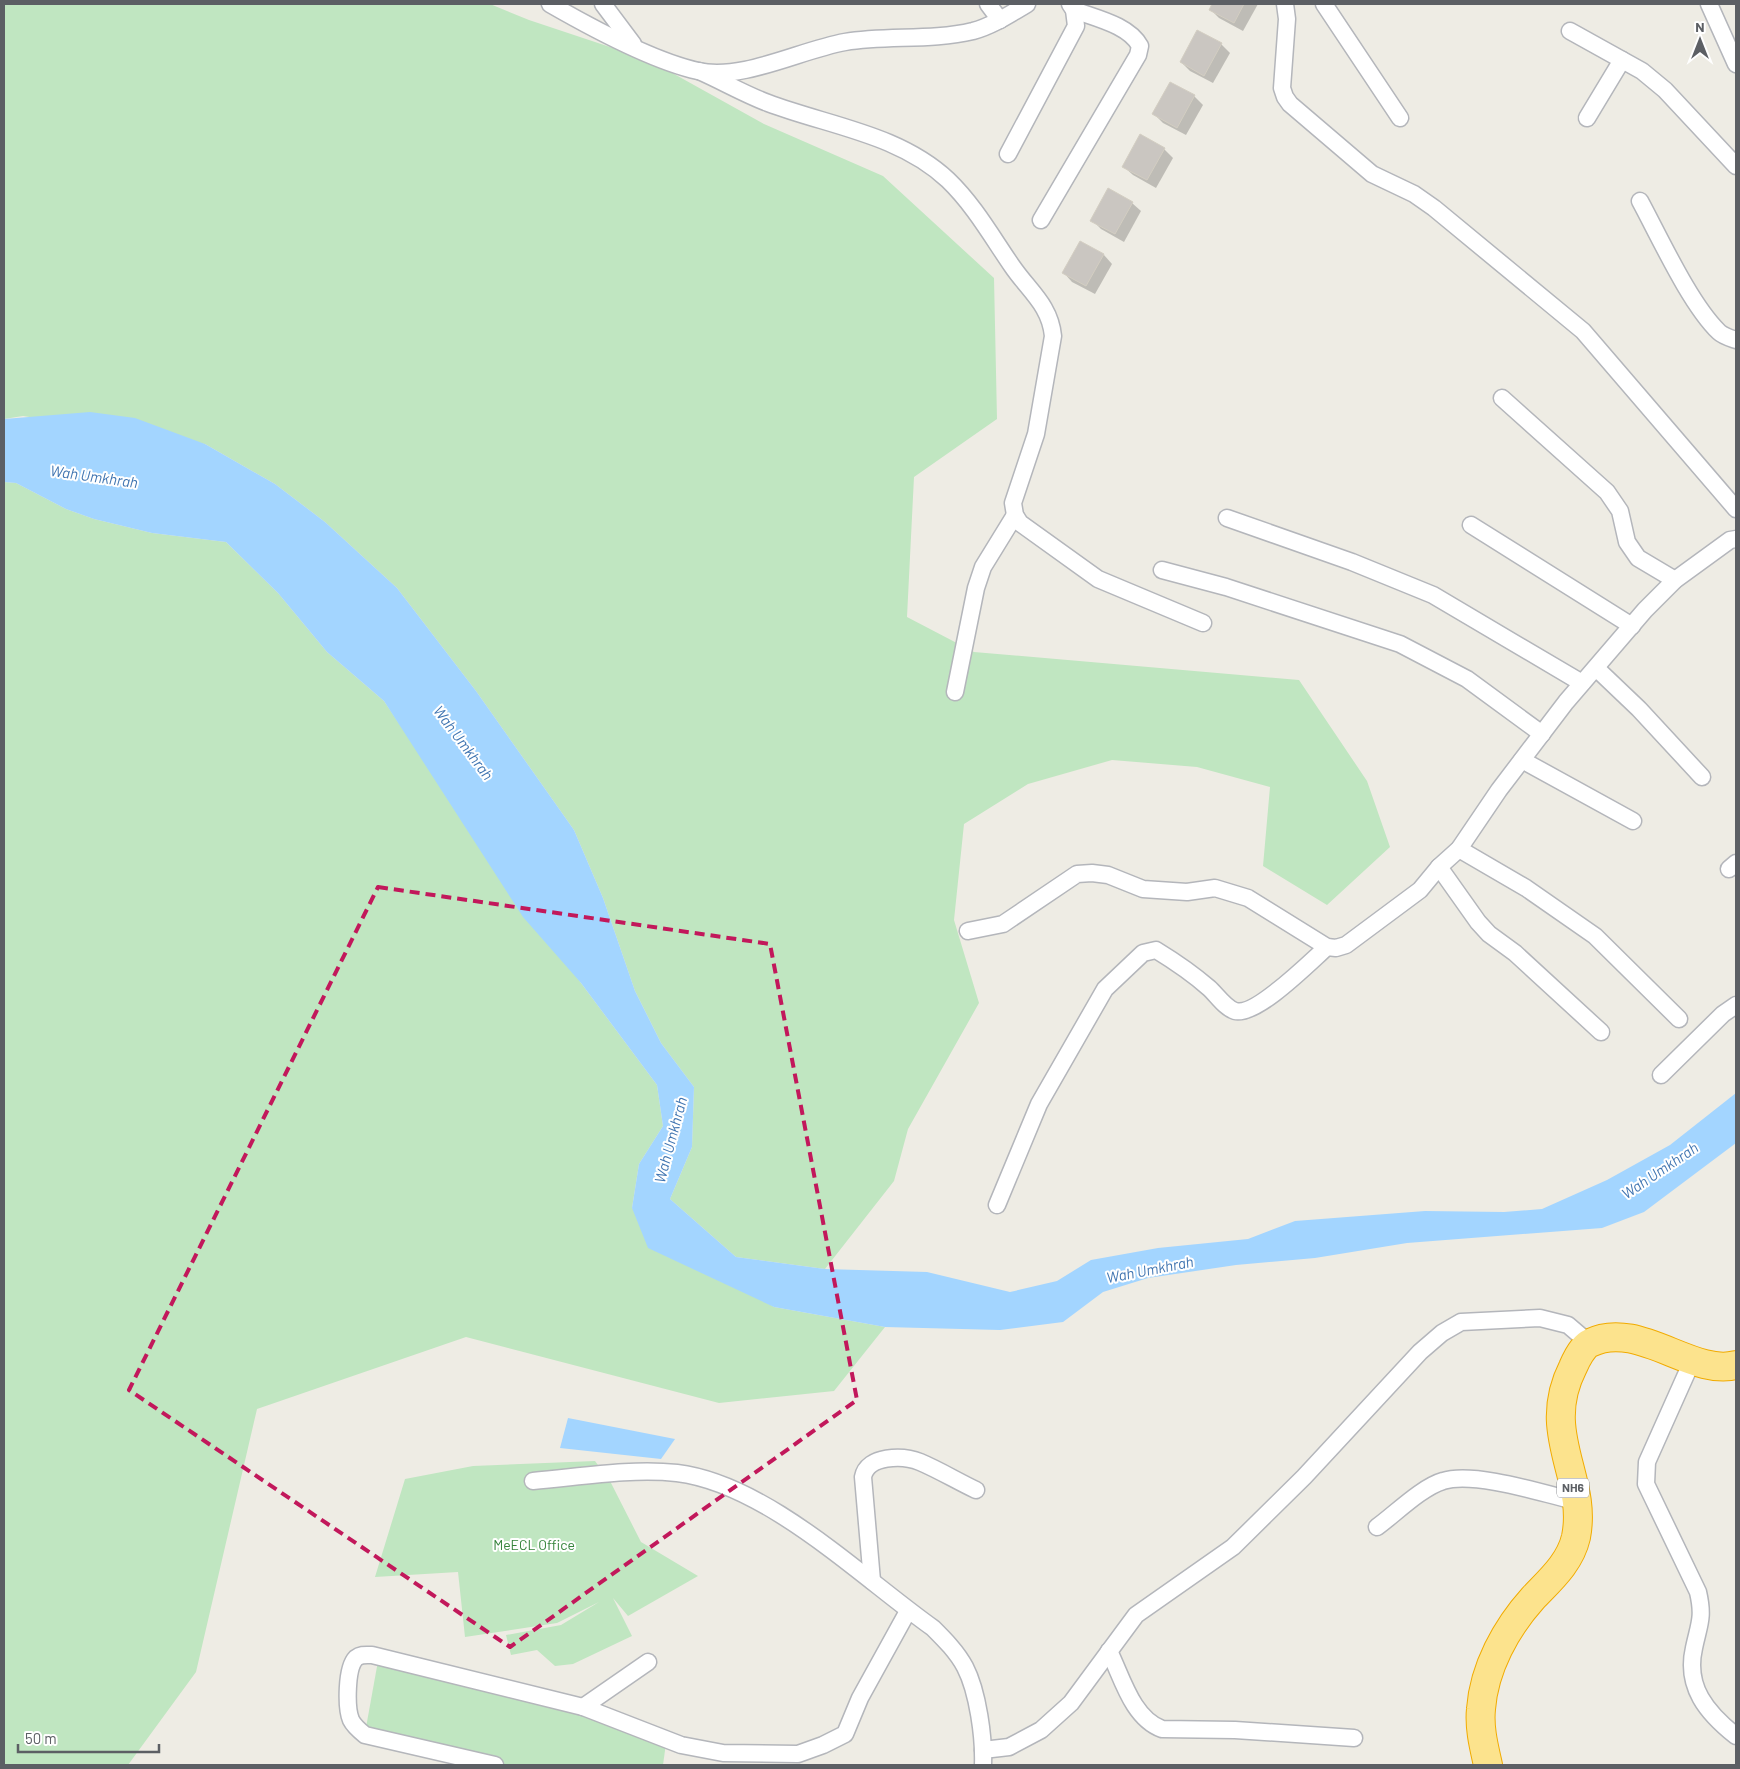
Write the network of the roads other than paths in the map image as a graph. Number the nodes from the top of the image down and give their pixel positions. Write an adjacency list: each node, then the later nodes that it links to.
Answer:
1 (550, 4): 11 (street)
2 (988, 4): 9 (street)
3 (1027, 4): 9 (street)
4 (1285, 4): 23 (street)
5 (1324, 4): 15 (street)
6 (1709, 4): 13 (street)
7 (612, 7): 11 (street)
8 (1072, 7): 17 (street); 20 (street)
9 (1000, 20): 14 (street)
10 (1570, 31): 12 (street)
11 (636, 47): 14 (street)
12 (1622, 60): 16 (street); 18 (street)
13 (1736, 64)
14 (699, 71): 24 (street)
15 (1400, 118)
16 (1587, 118)
17 (1008, 154)
18 (1736, 166)
19 (1640, 201): 21 (street)
20 (1042, 220)
21 (1736, 340)
22 (1502, 398): 29 (street)
23 (1736, 509)
24 (1015, 515): 30 (street); 34 (street)
25 (1227, 518): 33 (street)
26 (1471, 525): 31 (street)
27 (1736, 539): 29 (street)
28 (1162, 570): 35 (street)
29 (1675, 580): 31 (street)
30 (1203, 623)
31 (1632, 626): 32 (street)
32 (1596, 668): 33 (street); 37 (street)
33 (1582, 683): 35 (street)
34 (955, 692)
35 (1542, 734): 36 (street)
36 (1522, 760): 38 (street); 39 (street)
37 (1702, 777)
38 (1633, 821)
39 (1459, 850): 40 (street); 44 (street)
40 (1439, 867): 42 (street); 45 (street)
41 (968, 931): 42 (street)
42 (1328, 947): 47 (street)
43 (1736, 1005): 46 (street)
44 (1680, 1019)
45 (1601, 1032)
46 (1660, 1075)
47 (997, 1205)
48 (1589, 1343): 49 (highway); 53 (highway, NH6); 57 (street)
49 (1692, 1360): 50 (highway); 60 (street)
50 (1736, 1366)
51 (533, 1481): 55 (street)
52 (976, 1490): 55 (street)
53 (1575, 1501): 54 (street); 65 (highway, NH6)
54 (1377, 1527)
55 (872, 1580): 56 (street)
56 (908, 1610): 62 (street); 63 (street)
57 (1109, 1650): 61 (street); 62 (street)
58 (648, 1662): 59 (street)
59 (583, 1707): 63 (street); 64 (street)
60 (1736, 1736)
61 (1354, 1738)
62 (983, 1758)
63 (747, 1759)
64 (495, 1765)
65 (1488, 1765)

